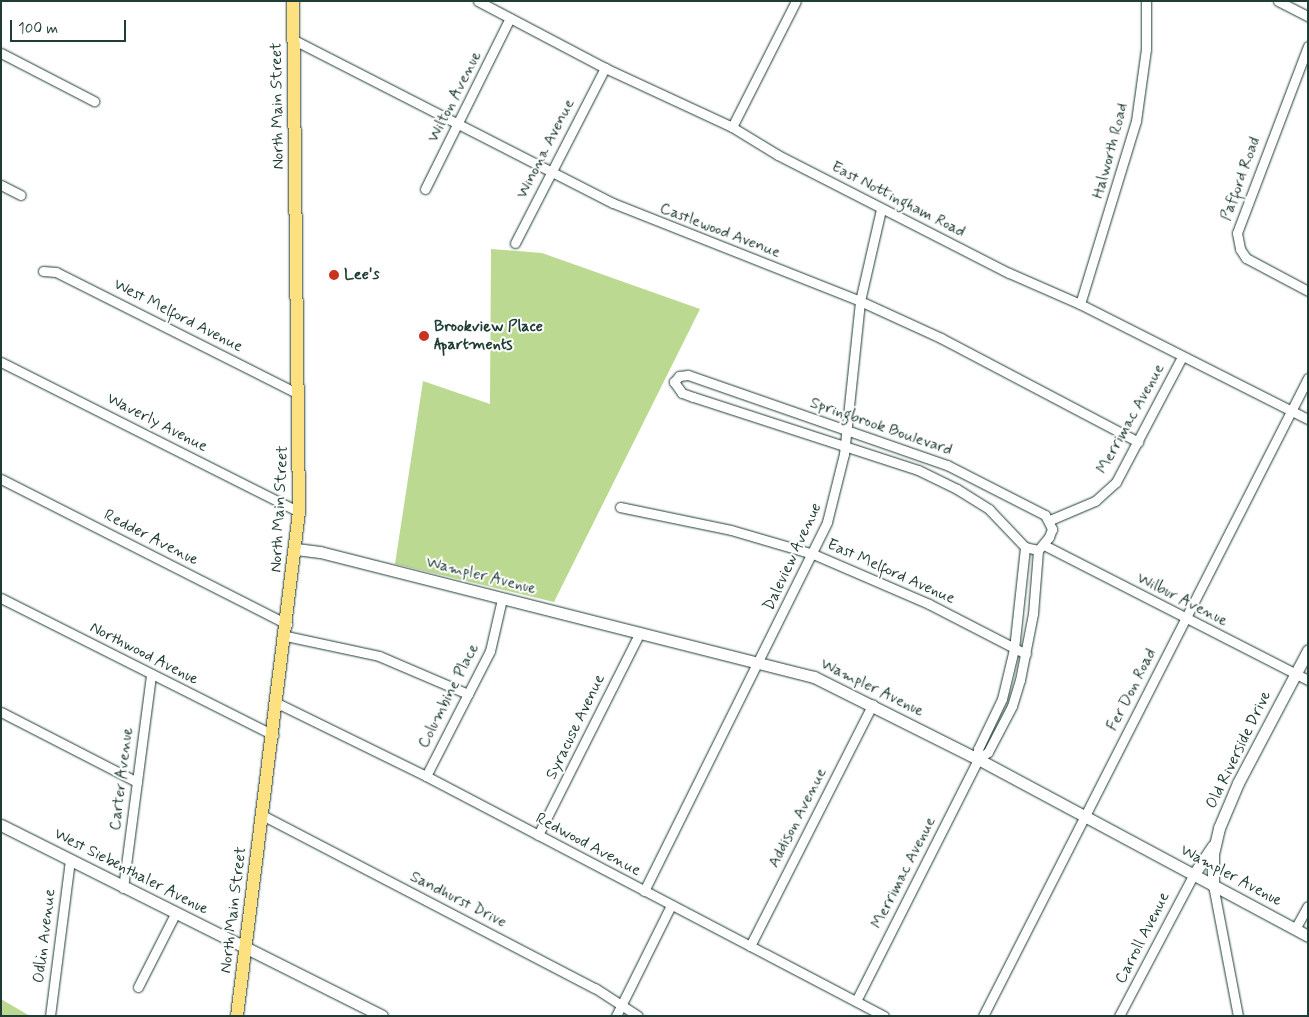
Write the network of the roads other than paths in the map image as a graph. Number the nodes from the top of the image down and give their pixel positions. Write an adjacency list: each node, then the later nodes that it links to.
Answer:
1 (293, 1): 8 (main road, North Main Street)
2 (478, 1): 7 (street, East Nottingham Road)
3 (796, 1): 14 (street)
4 (1146, 1): 24 (street, Halworth Road)
5 (1278, 1): 6 (street)
6 (1308, 16)
7 (510, 18): 11 (street, East Nottingham Road); 13 (street, Wilton Avenue)
8 (294, 40): 13 (street, Castlewood Avenue); 28 (main road, North Main Street)
9 (1308, 46): 22 (street, Pafford Road)
10 (1, 53): 12 (street)
11 (605, 68): 14 (street, East Nottingham Road); 15 (street, Winona Avenue)
12 (94, 101)
13 (457, 121): 15 (street, Castlewood Avenue); 17 (street, Wilton Avenue)
14 (732, 127): 19 (street, East Nottingham Road)
15 (550, 173): 20 (street, Winona Avenue); 23 (street, Castlewood Avenue)
16 (1, 185): 18 (street)
17 (425, 189)
18 (21, 195)
19 (881, 209): 23 (street, Daleview Avenue); 24 (street, East Nottingham Road)
20 (515, 243)
21 (43, 271): 28 (street, West Melford Avenue)
22 (1308, 291)
23 (860, 301): 31 (street, Daleview Avenue); 32 (street, Castlewood Avenue)
24 (1080, 304): 25 (street, East Nottingham Road)
25 (1182, 357): 29 (street, East Nottingham Road); 32 (street, Merrimac Avenue)
26 (1, 362): 36 (street, Waverly Avenue)
27 (1308, 378): 29 (street, Fer Don Road)
28 (299, 394): 36 (main road, North Main Street)
29 (1291, 411): 30 (street, East Nottingham Road); 44 (street, Fer Don Road)
30 (1308, 420)
31 (846, 428): 33 (street, Daleview Avenue); 33 (street, Springbrook Boulevard); 37 (street, Springbrook Boulevard)
32 (1138, 442): 37 (street, Merrimac Avenue)
33 (844, 446): 38 (street, Springbrook Boulevard); 41 (street, Daleview Avenue)
34 (1, 479): 45 (street, Redder Avenue)
35 (620, 507): 41 (street, East Melford Avenue)
36 (299, 512): 40 (main road, North Main Street)
37 (1050, 520): 39 (street)
38 (1025, 547): 39 (street); 47 (street, Merrimac Avenue)
39 (1041, 547): 44 (street, Wilbur Avenue); 49 (street, Merrimac Avenue)
40 (296, 549): 43 (street, Wampler Avenue); 45 (main road, North Main Street)
41 (813, 554): 47 (street, East Melford Avenue); 50 (street, Daleview Avenue)
42 (1, 598): 51 (street, Northwood Avenue)
43 (502, 599): 46 (street, Wampler Avenue); 54 (street, Columbine Place)
44 (1185, 619): 52 (street, Wilbur Avenue); 63 (street, Fer Don Road)
45 (287, 630): 54 (street, Redder Avenue); 55 (main road, North Main Street)
46 (640, 632): 50 (street, Wampler Avenue); 65 (street, Syracuse Avenue)
47 (1014, 649): 49 (street, East Melford Avenue); 59 (street, Merrimac Avenue)
48 (1308, 650): 52 (street, Old Riverside Drive)
49 (1026, 654): 59 (street, Merrimac Avenue)
50 (759, 662): 56 (street, Wampler Avenue); 71 (street, Daleview Avenue)
51 (151, 674): 58 (street, Northwood Avenue); 61 (street, Carter Avenue)
52 (1295, 674): 53 (street, Wilbur Avenue); 66 (street, Old Riverside Drive)
53 (1308, 680)
54 (468, 694): 60 (street, Columbine Place)
55 (277, 703): 58 (main road, North Main Street); 60 (street, Redwood Avenue)
56 (873, 704): 59 (street, Wampler Avenue); 77 (street, Addison Avenue)
57 (1, 712): 61 (street)
58 (273, 735): 62 (main road, North Main Street)
59 (978, 759): 63 (street, Wampler Avenue); 80 (street, Merrimac Avenue)
60 (426, 776): 65 (street, Redwood Avenue)
61 (137, 782): 70 (street, Carter Avenue)
62 (262, 815): 78 (main road, North Main Street); 81 (street, Sandhurst Drive)
63 (1084, 816): 68 (street, Wampler Avenue); 89 (street, Fer Don Road)
64 (1, 825): 67 (street, West Siebenthaler Avenue)
65 (538, 836): 71 (street, Redwood Avenue)
66 (1215, 843): 68 (street); 69 (street, Old Riverside Drive)
67 (70, 860): 70 (street, West Siebenthaler Avenue); 83 (street, Odlin Avenue)
68 (1194, 874): 69 (street, Wampler Avenue); 90 (street, Carroll Avenue)
69 (1213, 885): 75 (street, Wampler Avenue); 91 (street, Old Riverside Drive)
70 (123, 888): 74 (street, West Siebenthaler Avenue)
71 (644, 891): 72 (street, Redwood Avenue)
72 (671, 905): 77 (street, Redwood Avenue); 81 (street)
73 (1308, 906): 75 (street)
74 (175, 914): 78 (street, West Siebenthaler Avenue); 79 (street)
75 (1295, 929): 76 (street, Wampler Avenue)
76 (1308, 936)
77 (750, 946): 80 (street, Redwood Avenue)
78 (246, 948): 84 (main road, North Main Street); 85 (street, West Siebenthaler Avenue)
79 (138, 987)
80 (856, 1001): 82 (street, Redwood Avenue)
81 (623, 1004): 86 (street); 87 (street, Sandhurst Drive)
82 (871, 1013): 88 (street, Redwood Avenue)
83 (50, 1016)
84 (237, 1016)
85 (382, 1016)
86 (616, 1016)
87 (638, 1016)
88 (884, 1016)
89 (983, 1016)
90 (1119, 1016)
91 (1238, 1016)

